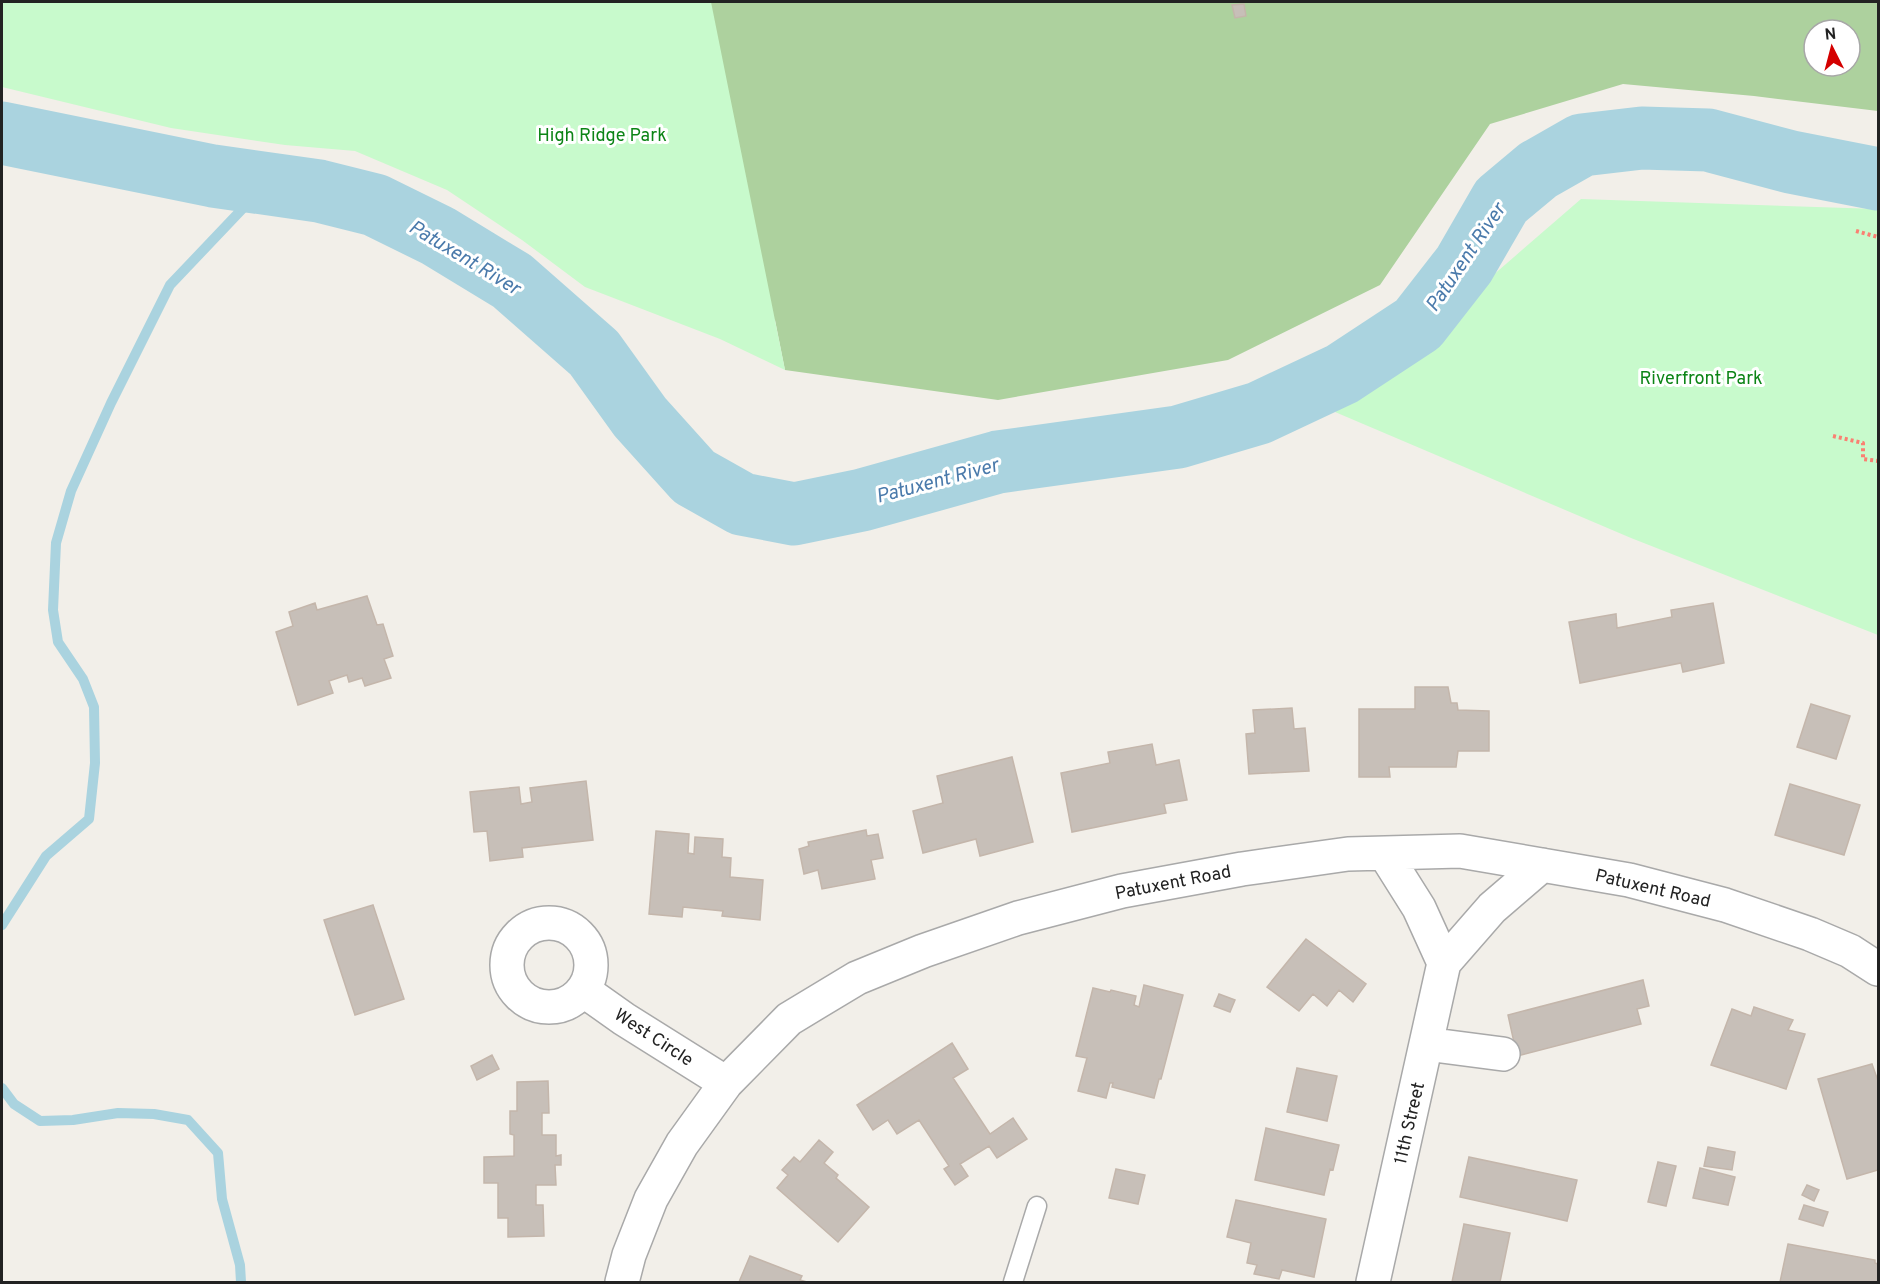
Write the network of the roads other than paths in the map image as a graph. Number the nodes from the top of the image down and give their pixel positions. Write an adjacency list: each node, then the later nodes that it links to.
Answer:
1 (1385, 854): 2 (street, Patuxent Road); 3 (street); 8 (street, Patuxent Road)
2 (1542, 865): 3 (street, 11th Street); 4 (street, Patuxent Road)
3 (1444, 963): 6 (street, 11th Street)
4 (1878, 969)
5 (583, 990): 8 (street, West Circle)
6 (1426, 1044): 7 (street); 12 (street, 11th Street)
7 (1503, 1054)
8 (726, 1083): 10 (street, Patuxent Road)
9 (1037, 1206): 11 (lane)
10 (622, 1282)
11 (1013, 1282)
12 (1373, 1282)

